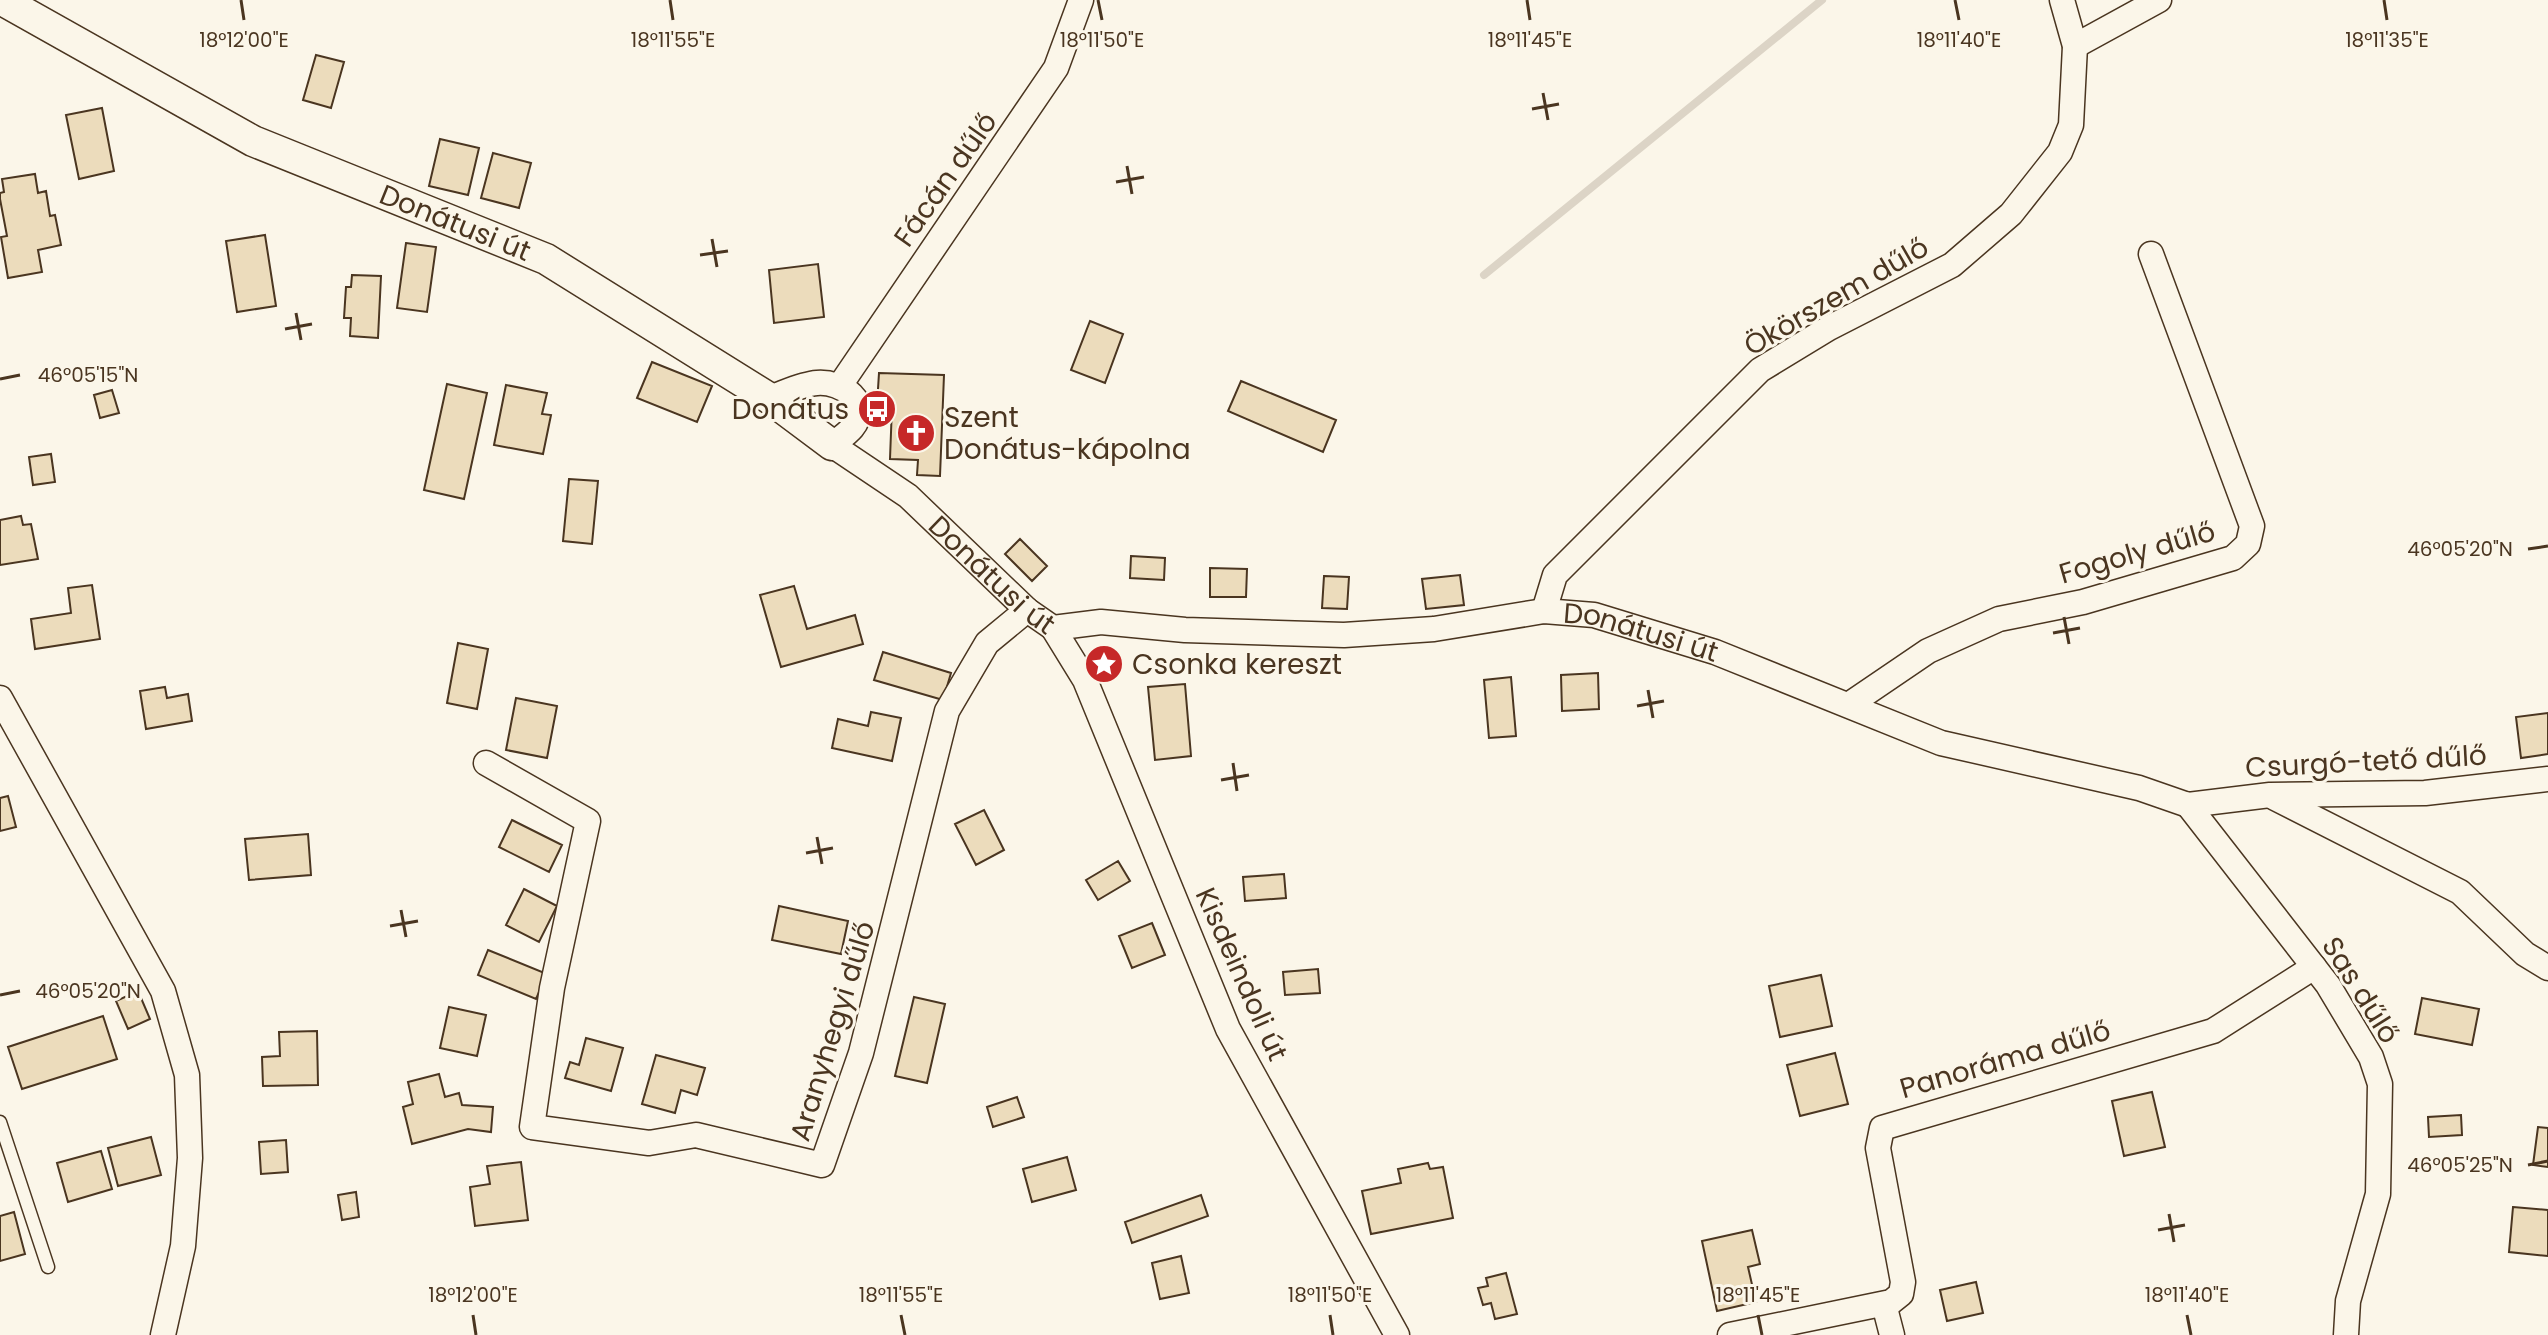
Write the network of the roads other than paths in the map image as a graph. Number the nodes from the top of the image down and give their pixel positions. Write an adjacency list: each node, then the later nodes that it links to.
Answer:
1 (2, 0): 8 (street, Donátusi út)
2 (1081, 0): 7 (street, Fácán dűlő)
3 (2062, 0): 5 (street, Ökörszem dűlő)
4 (2159, 0): 5 (street)
5 (2075, 46): 11 (street, Ökörszem dűlő)
6 (2151, 254): 14 (street, Fogoly dűlő)
7 (841, 384): 8 (street); 9 (street)
8 (769, 398): 9 (street, Donátusi út)
9 (832, 445): 10 (street, Donátusi út)
10 (1027, 610): 12 (street, Donátusi út); 15 (street, Aranyhegyi dűlő)
11 (1544, 611): 12 (street, Donátusi út); 14 (street, Donátusi út)
12 (1053, 628): 25 (street, Kisdeindoli út)
13 (0, 698): 24 (street)
14 (1850, 704): 18 (street, Donátusi út)
15 (486, 763)
16 (2548, 779): 17 (street, Csurgó-tető dűlő)
17 (2270, 795): 18 (street, Csurgó-tető dűlő); 20 (street)
18 (2188, 805): 19 (street, Sas dűlő)
19 (2314, 967): 23 (street, Panoráma dűlő); 28 (street, Sas dűlő)
20 (2548, 968)
21 (0, 1122): 22 (lane)
22 (48, 1267)
23 (1884, 1304): 26 (street); 27 (street)
24 (163, 1335)
25 (1397, 1335)
26 (1730, 1335)
27 (1892, 1335)
28 (2346, 1335)

